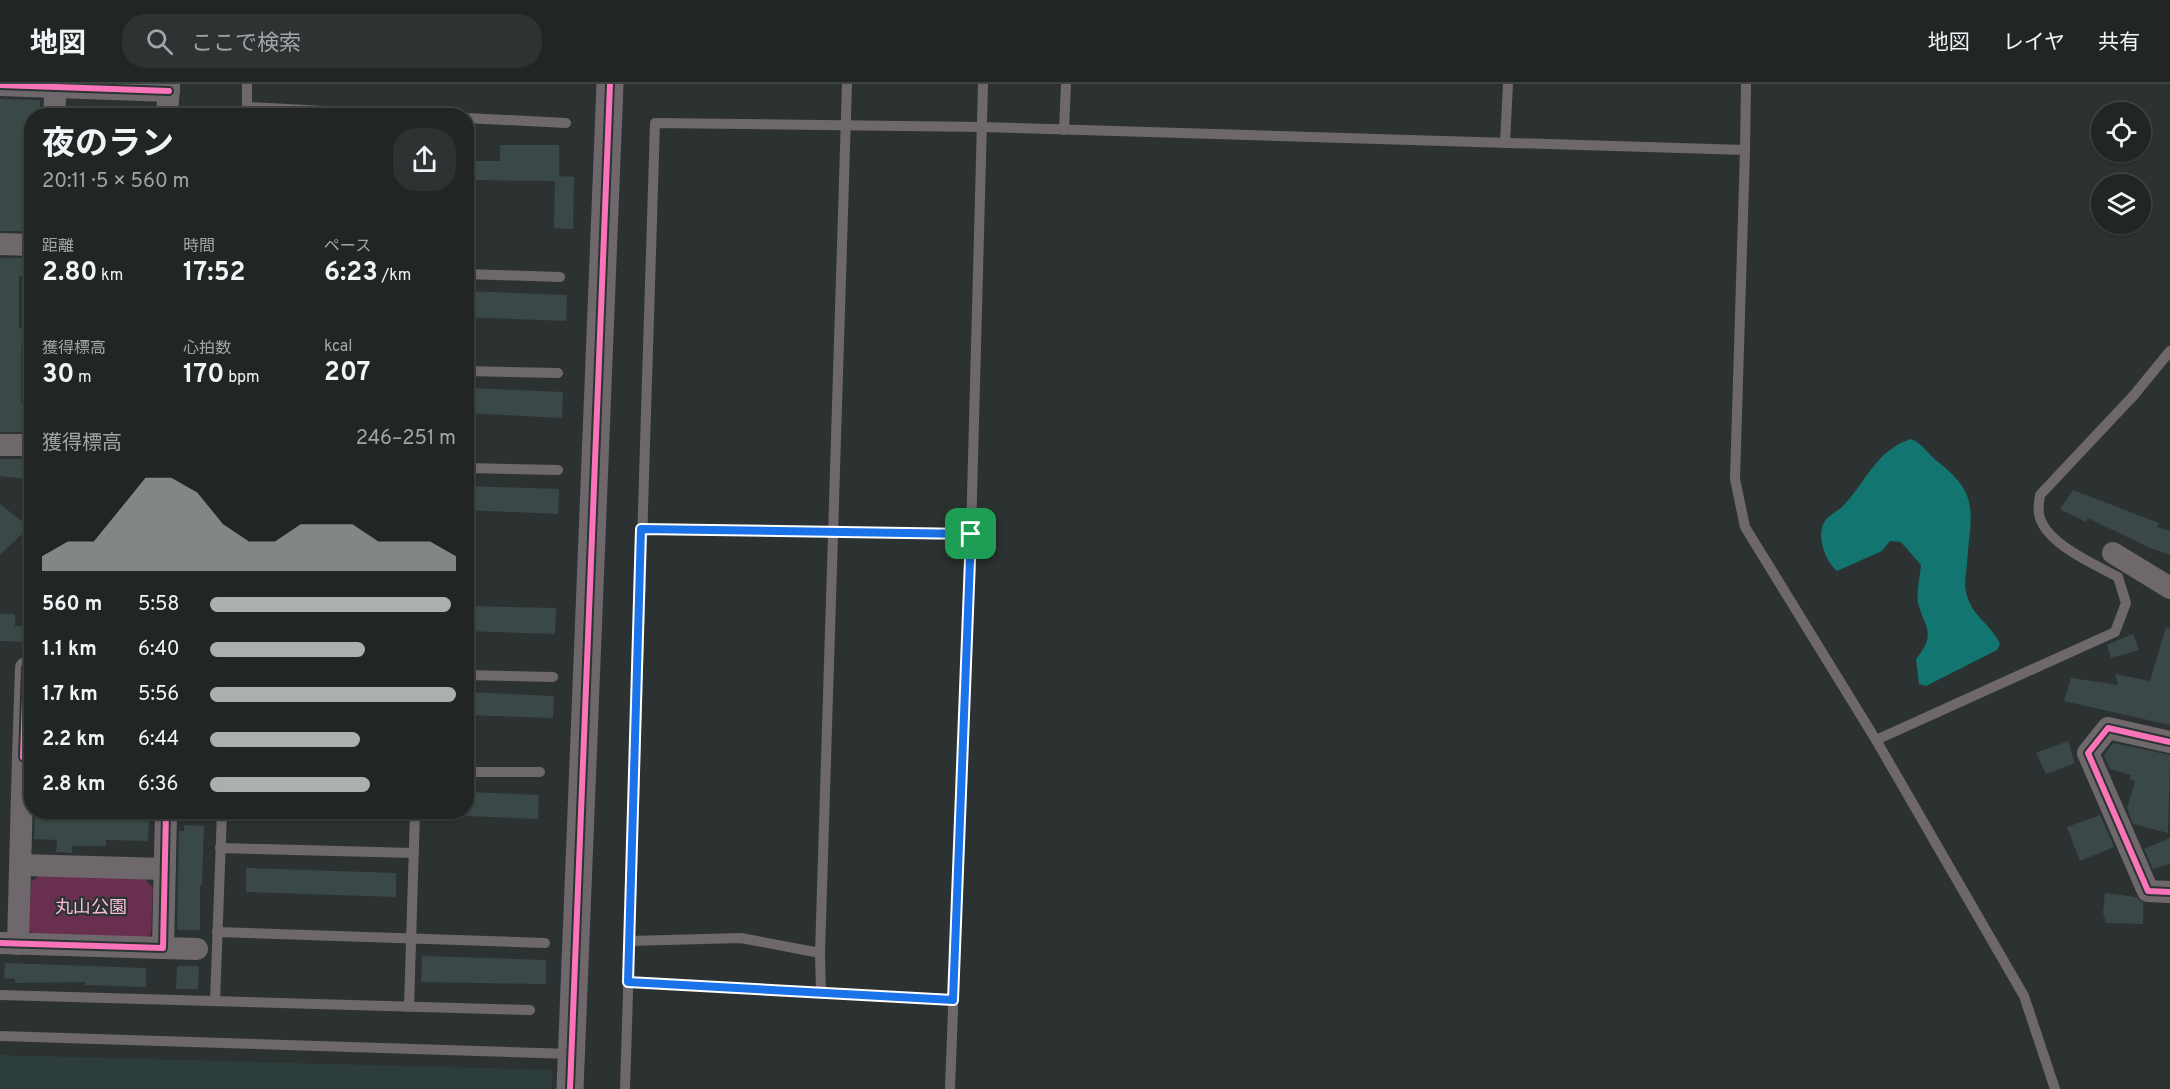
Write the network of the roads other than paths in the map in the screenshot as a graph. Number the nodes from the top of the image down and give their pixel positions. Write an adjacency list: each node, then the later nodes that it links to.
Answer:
1 (246, 84): 13 (lane)
2 (610, 84): 68 (street)
3 (847, 84): 16 (lane)
4 (983, 84): 17 (lane)
5 (1066, 84): 18 (lane)
6 (1508, 84): 19 (lane)
7 (1746, 84): 20 (lane)
8 (0, 85): 9 (street)
9 (55, 85): 10 (street); 11 (street)
10 (169, 87): 12 (street)
11 (54, 108)
12 (168, 108)
13 (247, 108)
14 (474, 118): 15 (lane)
15 (566, 123)
16 (844, 125): 17 (lane); 32 (lane); 33 (lane)
17 (981, 127): 18 (lane); 34 (lane)
18 (1064, 129): 19 (lane)
19 (1505, 143): 20 (lane)
20 (1745, 150): 39 (lane)
21 (0, 244): 22 (street)
22 (24, 245)
23 (474, 274): 24 (lane)
24 (560, 277)
25 (2170, 351): 39 (lane)
26 (474, 371): 27 (lane)
27 (558, 373)
28 (0, 445): 29 (street)
29 (24, 445)
30 (474, 468): 31 (lane)
31 (558, 470)
32 (641, 529): 33 (lane); 54 (lane)
33 (833, 531): 34 (lane); 59 (lane)
34 (971, 534): 63 (lane)
35 (2113, 553): 36 (street)
36 (2170, 588)
37 (474, 675): 38 (lane)
38 (553, 678)
39 (1876, 740): 72 (lane)
40 (2170, 742): 51 (street)
41 (474, 771): 42 (lane)
42 (540, 772)
43 (24, 819): 49 (street)
44 (166, 819): 50 (street)
45 (222, 819): 47 (lane)
46 (415, 819): 48 (lane)
47 (220, 848): 48 (lane); 52 (lane)
48 (414, 853): 53 (lane)
49 (22, 864): 50 (street); 56 (street)
50 (165, 869): 57 (street)
51 (2170, 892)
52 (217, 932): 53 (lane); 64 (lane)
53 (411, 937): 55 (lane); 65 (lane)
54 (629, 941): 59 (lane); 60 (lane)
55 (545, 943)
56 (9, 944): 57 (street)
57 (163, 948): 58 (street)
58 (197, 949)
59 (820, 953): 61 (lane)
60 (628, 982): 61 (lane); 70 (lane)
61 (821, 993): 63 (lane)
62 (0, 995): 64 (lane)
63 (953, 1000): 71 (lane)
64 (215, 1001): 65 (lane)
65 (409, 1006): 66 (lane)
66 (530, 1010)
67 (0, 1036): 68 (lane)
68 (571, 1054): 69 (street)
69 (570, 1089)
70 (625, 1089)
71 (950, 1089)
72 (2055, 1089)

